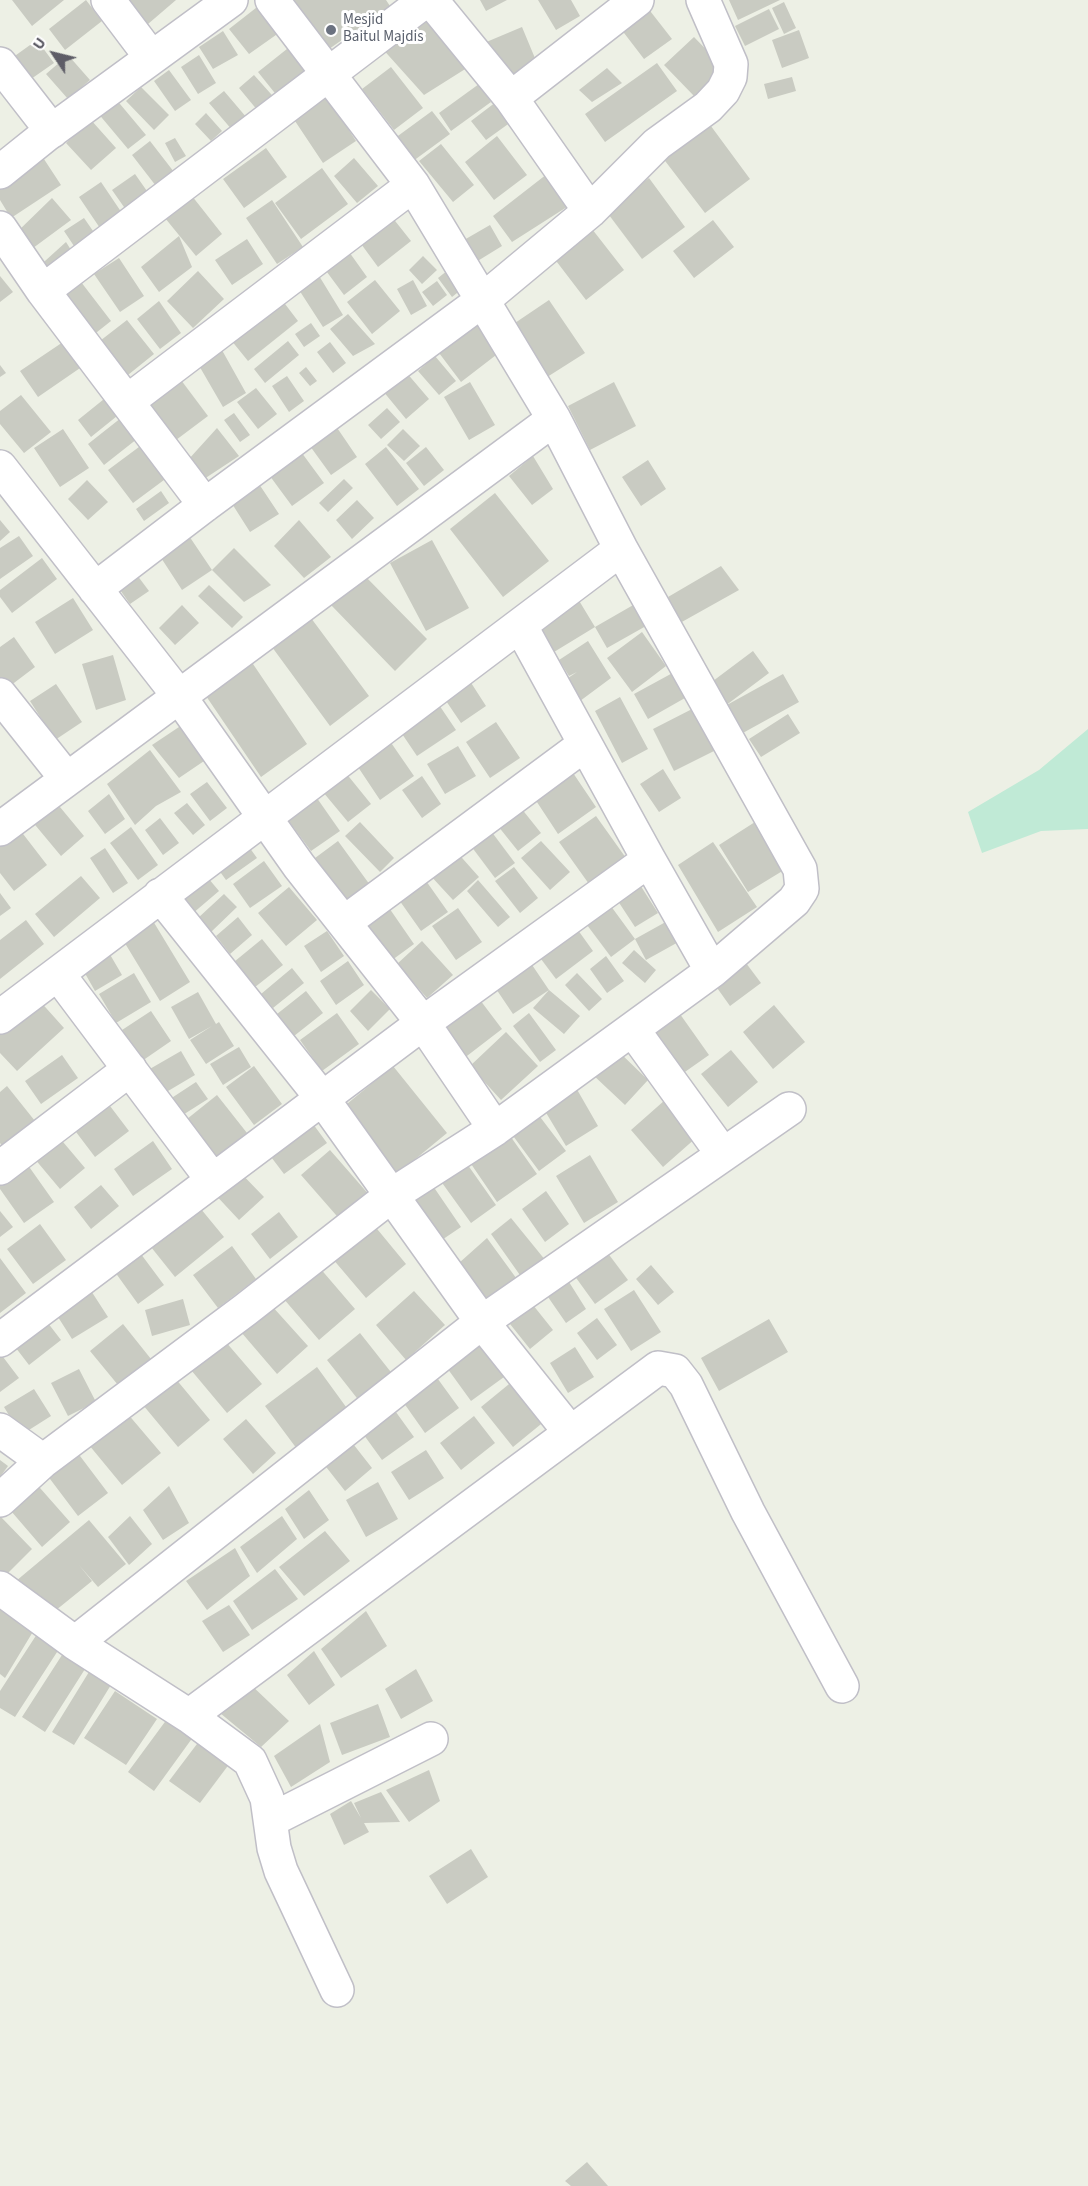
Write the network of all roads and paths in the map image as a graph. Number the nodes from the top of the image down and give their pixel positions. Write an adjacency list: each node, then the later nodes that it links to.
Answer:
1 (108, 0): 8 (street)
2 (231, 0): 8 (street)
3 (272, 0): 10 (street)
4 (426, 0): 10 (street)
5 (431, 0): 11 (street)
6 (637, 0): 11 (street)
7 (703, 0): 16 (street)
8 (151, 57): 12 (street)
9 (0, 64): 12 (street)
10 (331, 75): 15 (street); 18 (street)
11 (511, 99): 16 (street)
12 (49, 133): 13 (street); 14 (street)
13 (0, 139)
14 (0, 172)
15 (413, 184): 19 (street); 20 (street)
16 (590, 211): 19 (street)
17 (0, 228): 18 (street)
18 (43, 291): 20 (street)
19 (483, 300): 21 (street); 23 (street)
20 (128, 400): 23 (street)
21 (554, 419): 24 (street); 28 (street)
22 (0, 467): 25 (street)
23 (205, 505): 25 (street)
24 (621, 549): 26 (street); 36 (street)
25 (95, 589): 28 (street)
26 (521, 627): 29 (street); 31 (street)
27 (0, 695): 30 (street)
28 (179, 696): 30 (street); 31 (street)
29 (584, 745): 33 (street); 35 (street)
30 (66, 778): 32 (street)
31 (264, 819): 34 (street); 35 (street)
32 (0, 829)
33 (649, 860): 36 (street); 39 (street)
34 (160, 894): 37 (street); 42 (street)
35 (345, 922): 39 (street)
36 (712, 971): 40 (street)
37 (58, 974): 38 (street); 41 (street)
38 (0, 1017)
39 (423, 1023): 42 (street); 44 (street)
40 (633, 1030): 44 (street); 45 (street)
41 (130, 1069): 46 (street); 47 (street)
42 (322, 1098): 47 (street); 48 (street)
43 (789, 1109): 45 (street)
44 (495, 1129): 48 (street)
45 (722, 1153): 49 (street)
46 (0, 1168)
47 (212, 1179): 50 (street)
48 (392, 1195): 49 (street); 53 (street)
49 (482, 1322): 52 (street); 56 (street)
50 (0, 1340)
51 (0, 1430): 53 (street)
52 (570, 1432): 57 (street); 58 (street)
53 (43, 1461): 54 (street)
54 (0, 1500)
55 (0, 1588): 56 (street)
56 (75, 1643): 58 (street)
57 (842, 1686)
58 (189, 1716): 60 (street)
59 (432, 1738): 60 (street)
60 (271, 1820): 61 (street)
61 (337, 1990)

